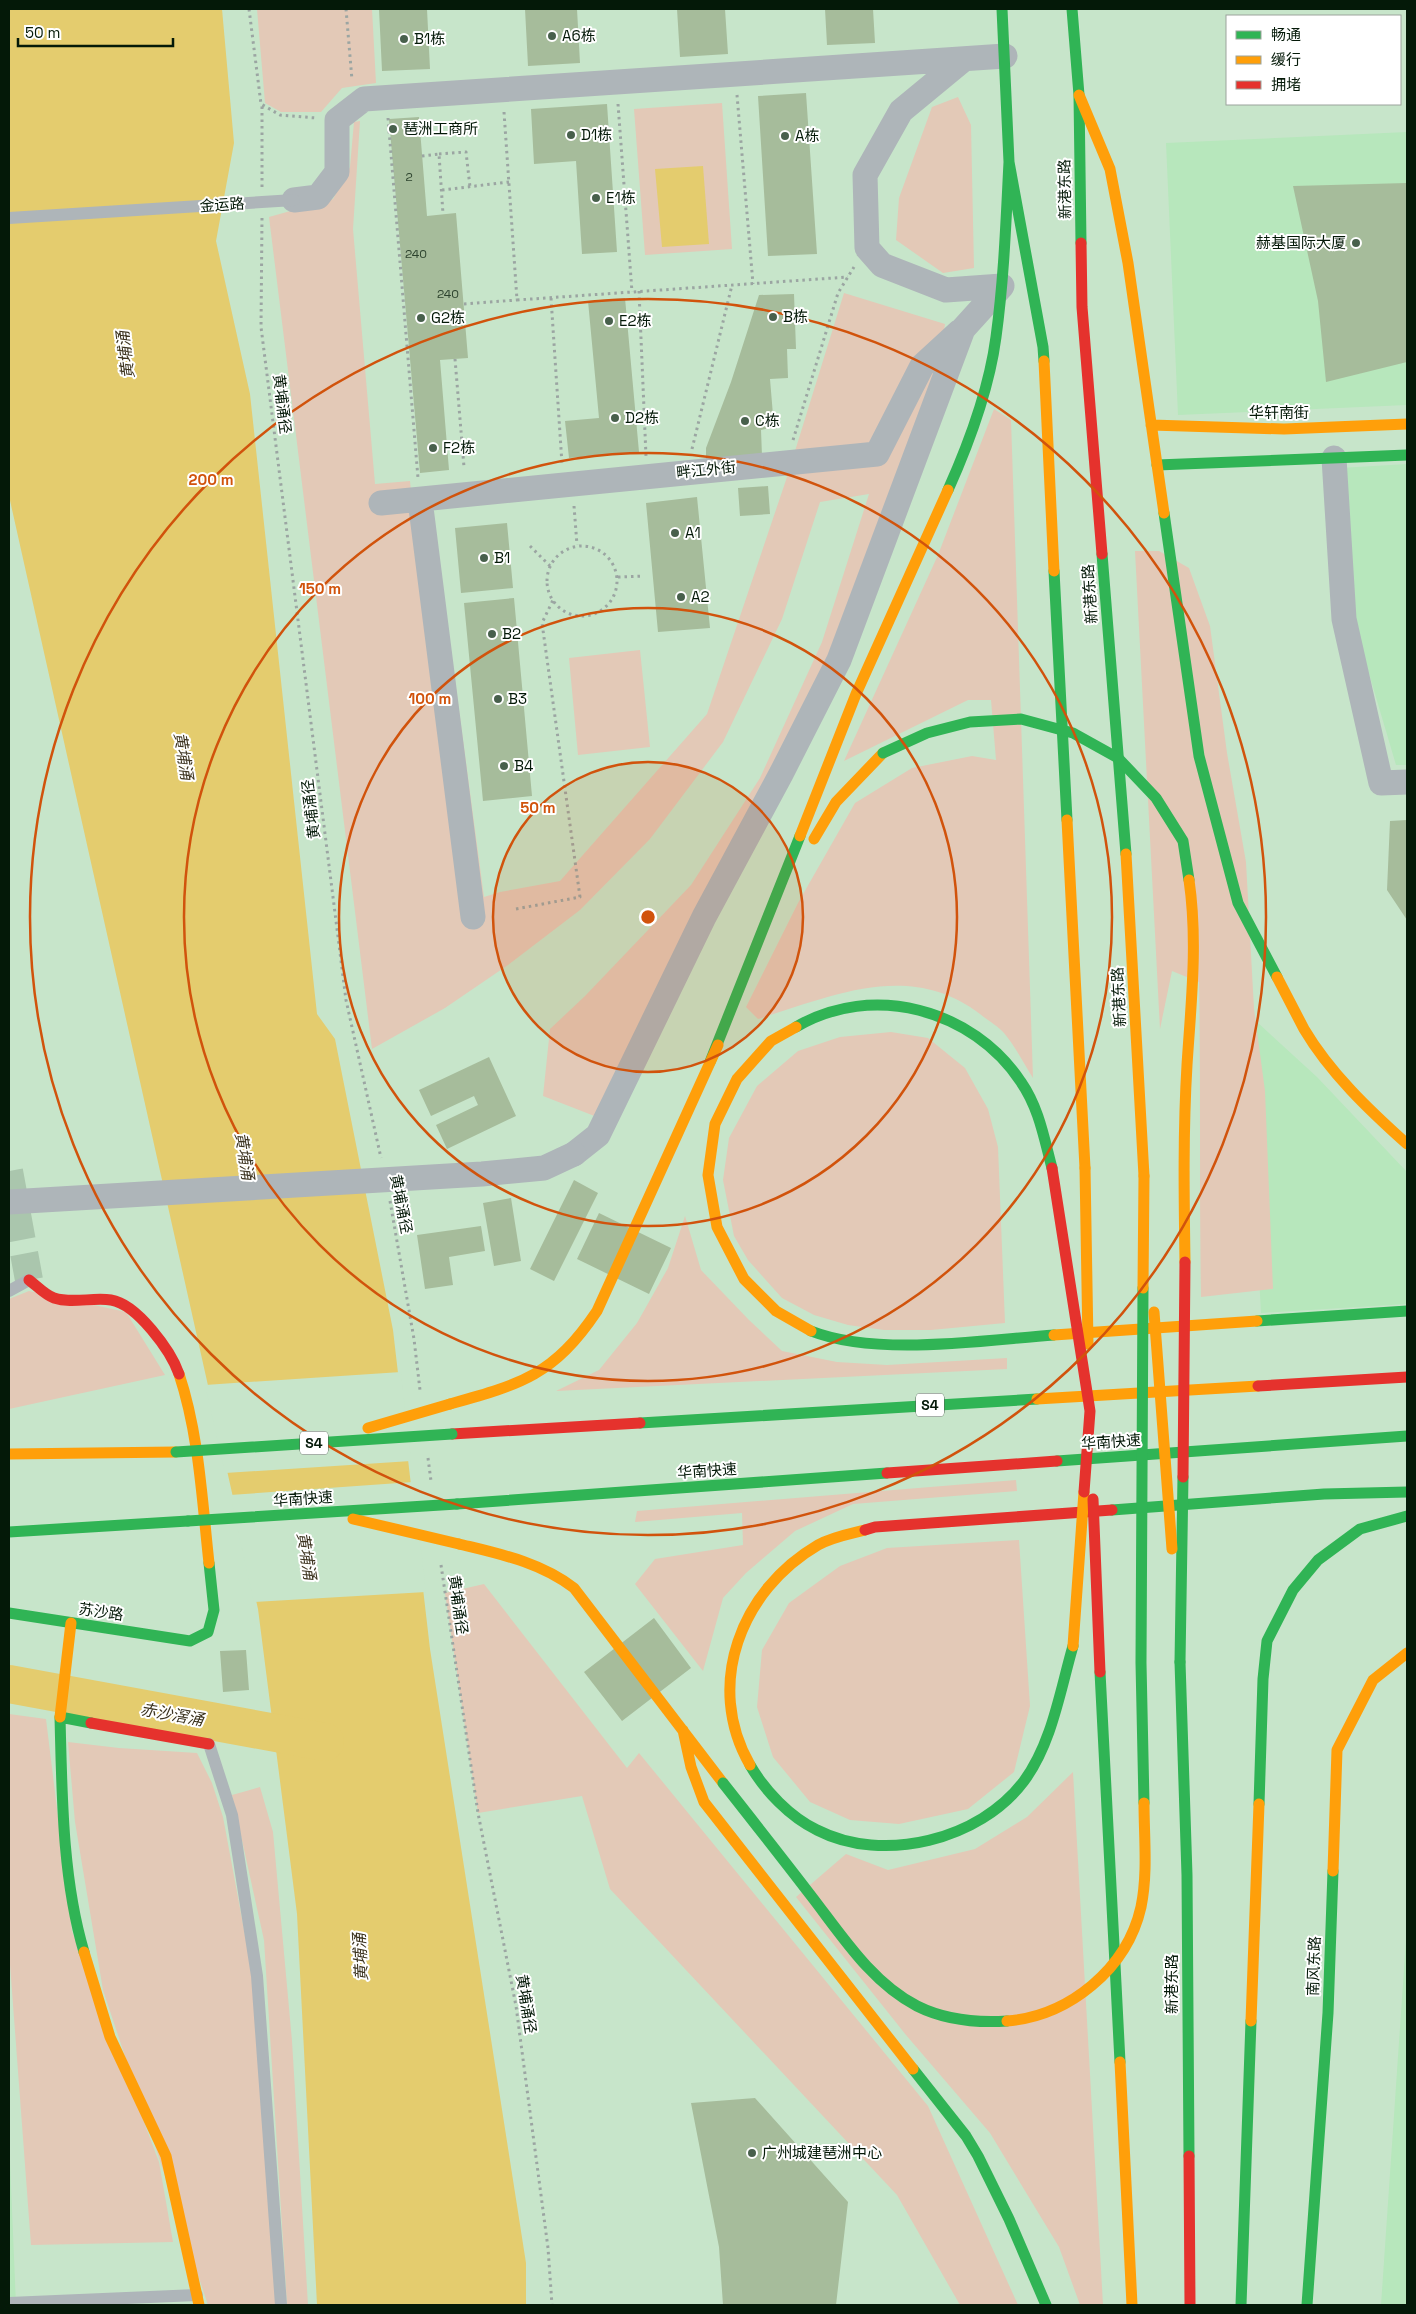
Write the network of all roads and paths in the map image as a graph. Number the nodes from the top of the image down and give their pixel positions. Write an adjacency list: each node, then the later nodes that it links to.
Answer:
1 (249, 9): 11 (path)
2 (346, 9): 10 (path)
3 (1002, 9): 5 (main road)
4 (1072, 9): 8 (main road, 新港东路)
5 (1005, 56): 6 (street); 16 (main road)
6 (964, 59): 10 (street); 25 (street)
7 (737, 90): 27 (path)
8 (1078, 95): 38 (main road); 64 (main road, 新港东路)
9 (618, 98): 30 (path)
10 (369, 99): 13 (street); 48 (path)
11 (262, 105): 13 (path); 20 (path)
12 (503, 106): 17 (path)
13 (337, 120): 21 (street, 金运路)
14 (439, 154): 18 (path)
15 (422, 156): 19 (path)
16 (1009, 162): 29 (main road); 72 (main road, bridge)
17 (509, 182): 18 (path); 33 (path)
18 (470, 187): 19 (path)
19 (442, 190): 23 (path)
20 (262, 192)
21 (294, 200): 24 (lane, 金运路, bridge)
22 (262, 211): 63 (path, 黄埔涌径)
23 (443, 214)
24 (9, 218)
25 (867, 248): 26 (path); 29 (street)
26 (848, 277): 27 (path); 43 (path)
27 (753, 284): 28 (path)
28 (732, 285): 31 (path); 39 (path)
29 (1002, 286): 35 (street); 61 (main road)
30 (632, 292): 31 (path); 32 (path)
31 (638, 292): 41 (path)
32 (551, 298): 33 (path); 46 (path)
33 (517, 300): 34 (path)
34 (464, 304)
35 (963, 329): 43 (street, 畔江外街); 66 (street, bridge)
36 (455, 359): 45 (path)
37 (1407, 424): 38 (main road, 华轩南街)
38 (1151, 425): 44 (main road)
39 (691, 454)
40 (1407, 455): 42 (main road)
41 (646, 457)
42 (1334, 458): 44 (main road); 56 (street)
43 (786, 462): 48 (street, 畔江外街)
44 (1156, 465): 62 (main road)
45 (464, 467)
46 (563, 472)
47 (574, 498): 50 (path)
48 (420, 500): 49 (street, 畔江外街); 60 (street)
49 (382, 503)
50 (577, 545): 52 (path); 54 (path)
51 (530, 546): 52 (path)
52 (550, 566): 55 (path)
53 (644, 576): 54 (path)
54 (618, 577): 55 (path)
55 (553, 600): 59 (path)
56 (1407, 782)
57 (811, 846): 86 (main road, bridge)
58 (794, 882): 61 (main road)
59 (516, 909)
60 (473, 917)
61 (710, 1062): 74 (main road, bridge)
62 (1407, 1144)
63 (382, 1164)
64 (1144, 1176): 86 (main road, bridge); 88 (main road, bridge)
65 (389, 1193): 71 (path, 黄埔涌径)
66 (9, 1202)
67 (28, 1280): 68 (lane); 84 (main road, 苏沙路)
68 (9, 1291)
69 (1407, 1310): 72 (main road, bridge)
70 (1407, 1377): 74 (main road, S4, bridge)
71 (421, 1398)
72 (1090, 1411): 78 (main road, bridge); 95 (main road, bridge)
73 (1407, 1436): 79 (main road, 华南快速, bridge)
74 (318, 1443): 75 (main road, S4, bridge)
75 (9, 1454)
76 (428, 1457): 77 (path)
77 (432, 1487)
78 (1407, 1492)
79 (324, 1512): 81 (main road, 华南快速, bridge); 88 (main road, bridge)
80 (1407, 1516): 97 (main road)
81 (9, 1532)
82 (440, 1556): 93 (path, 黄埔涌径)
83 (9, 1613): 84 (main road, 苏沙路)
84 (71, 1623): 87 (main road)
85 (1407, 1653): 98 (main road, 南风东路)
86 (1180, 1662): 96 (main road, 新港东路)
87 (60, 1717): 89 (main road); 90 (main road)
88 (683, 1730): 94 (main road)
89 (209, 1744): 92 (lane)
90 (198, 2300): 91 (lane)
91 (9, 2303)
92 (281, 2305)
93 (552, 2305)
94 (1046, 2305)
95 (1132, 2305)
96 (1190, 2305)
97 (1241, 2305)
98 (1307, 2305)

